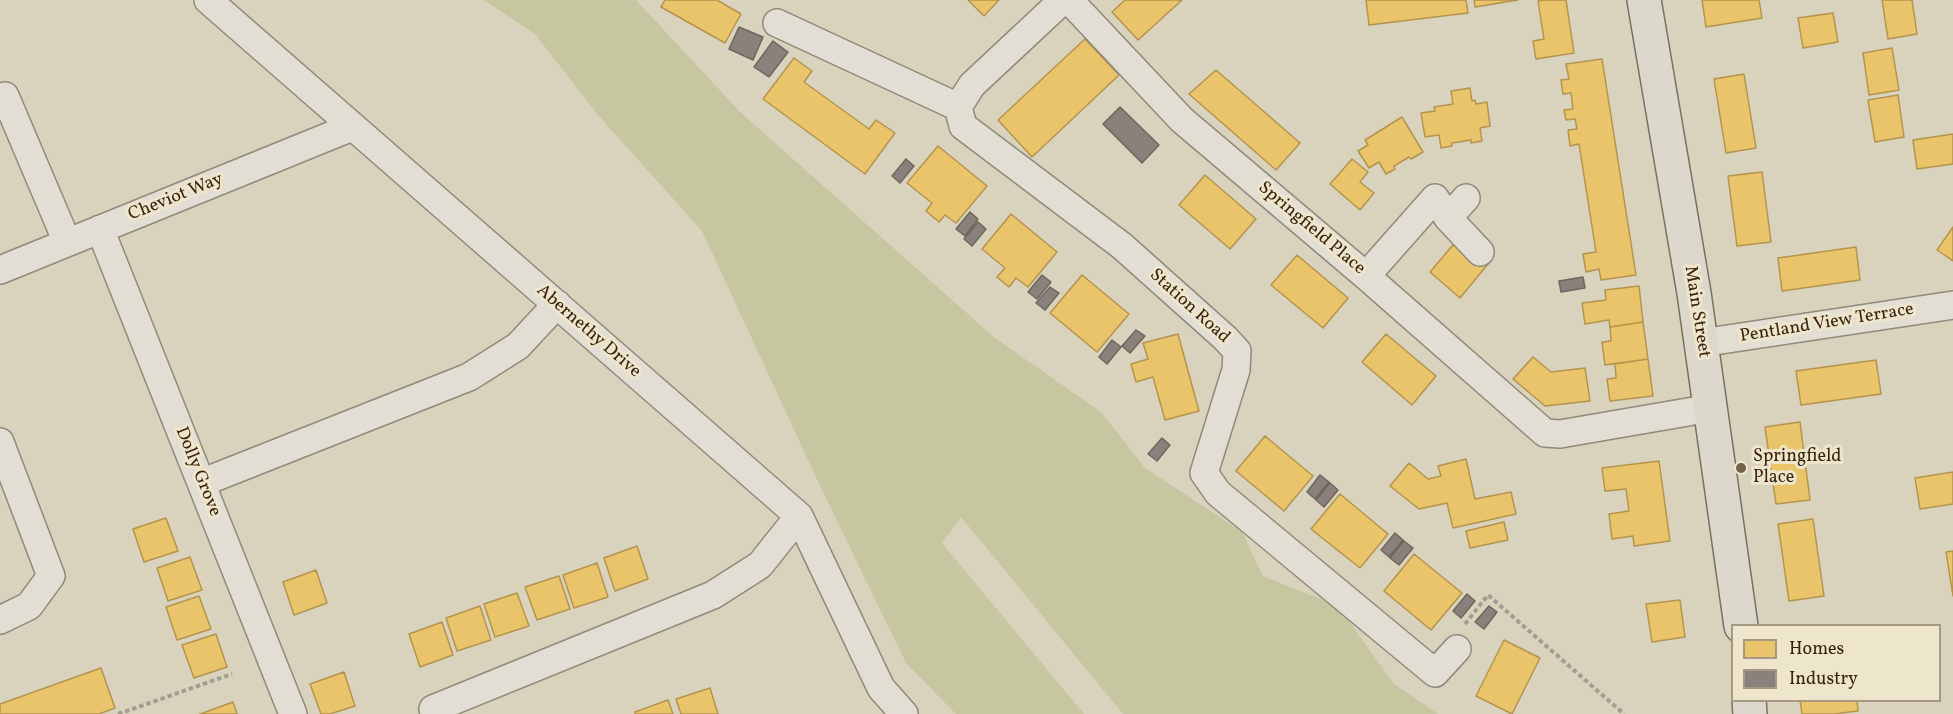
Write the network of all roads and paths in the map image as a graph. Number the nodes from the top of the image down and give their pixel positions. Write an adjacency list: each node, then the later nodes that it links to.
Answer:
1 (208, 0): 8 (street, Abernethy Drive)
2 (1063, 0): 7 (street)
3 (1069, 0): 15 (street, Springfield Place)
4 (1644, 0): 18 (main road, Main Street)
5 (777, 23): 7 (street)
6 (4, 96): 12 (street)
7 (958, 106): 25 (street, Station Road)
8 (352, 127): 11 (street, Cheviot Way); 16 (street, Abernethy Drive)
9 (1466, 198): 10 (street)
10 (1448, 218): 13 (street); 15 (street)
11 (100, 229): 12 (street, Cheviot Way); 21 (street, Dolly Grove)
12 (67, 242): 14 (street, Cheviot Way)
13 (1480, 252)
14 (0, 270)
15 (1366, 276): 19 (street, Springfield Place)
16 (557, 304): 21 (street); 22 (street, Abernethy Drive)
17 (1953, 305): 18 (street, Pentland View Terrace)
18 (1701, 343): 19 (main road, Main Street)
19 (1711, 408): 24 (main road, Main Street)
20 (0, 442): 23 (street)
21 (201, 483): 29 (street, Dolly Grove)
22 (799, 516): 27 (street); 30 (street, Abernethy Drive)
23 (0, 620)
24 (1742, 624)
25 (1457, 649): 31 (path)
26 (232, 674): 28 (path)
27 (429, 712)
28 (118, 714)
29 (293, 714)
30 (904, 714)
31 (1624, 714)

